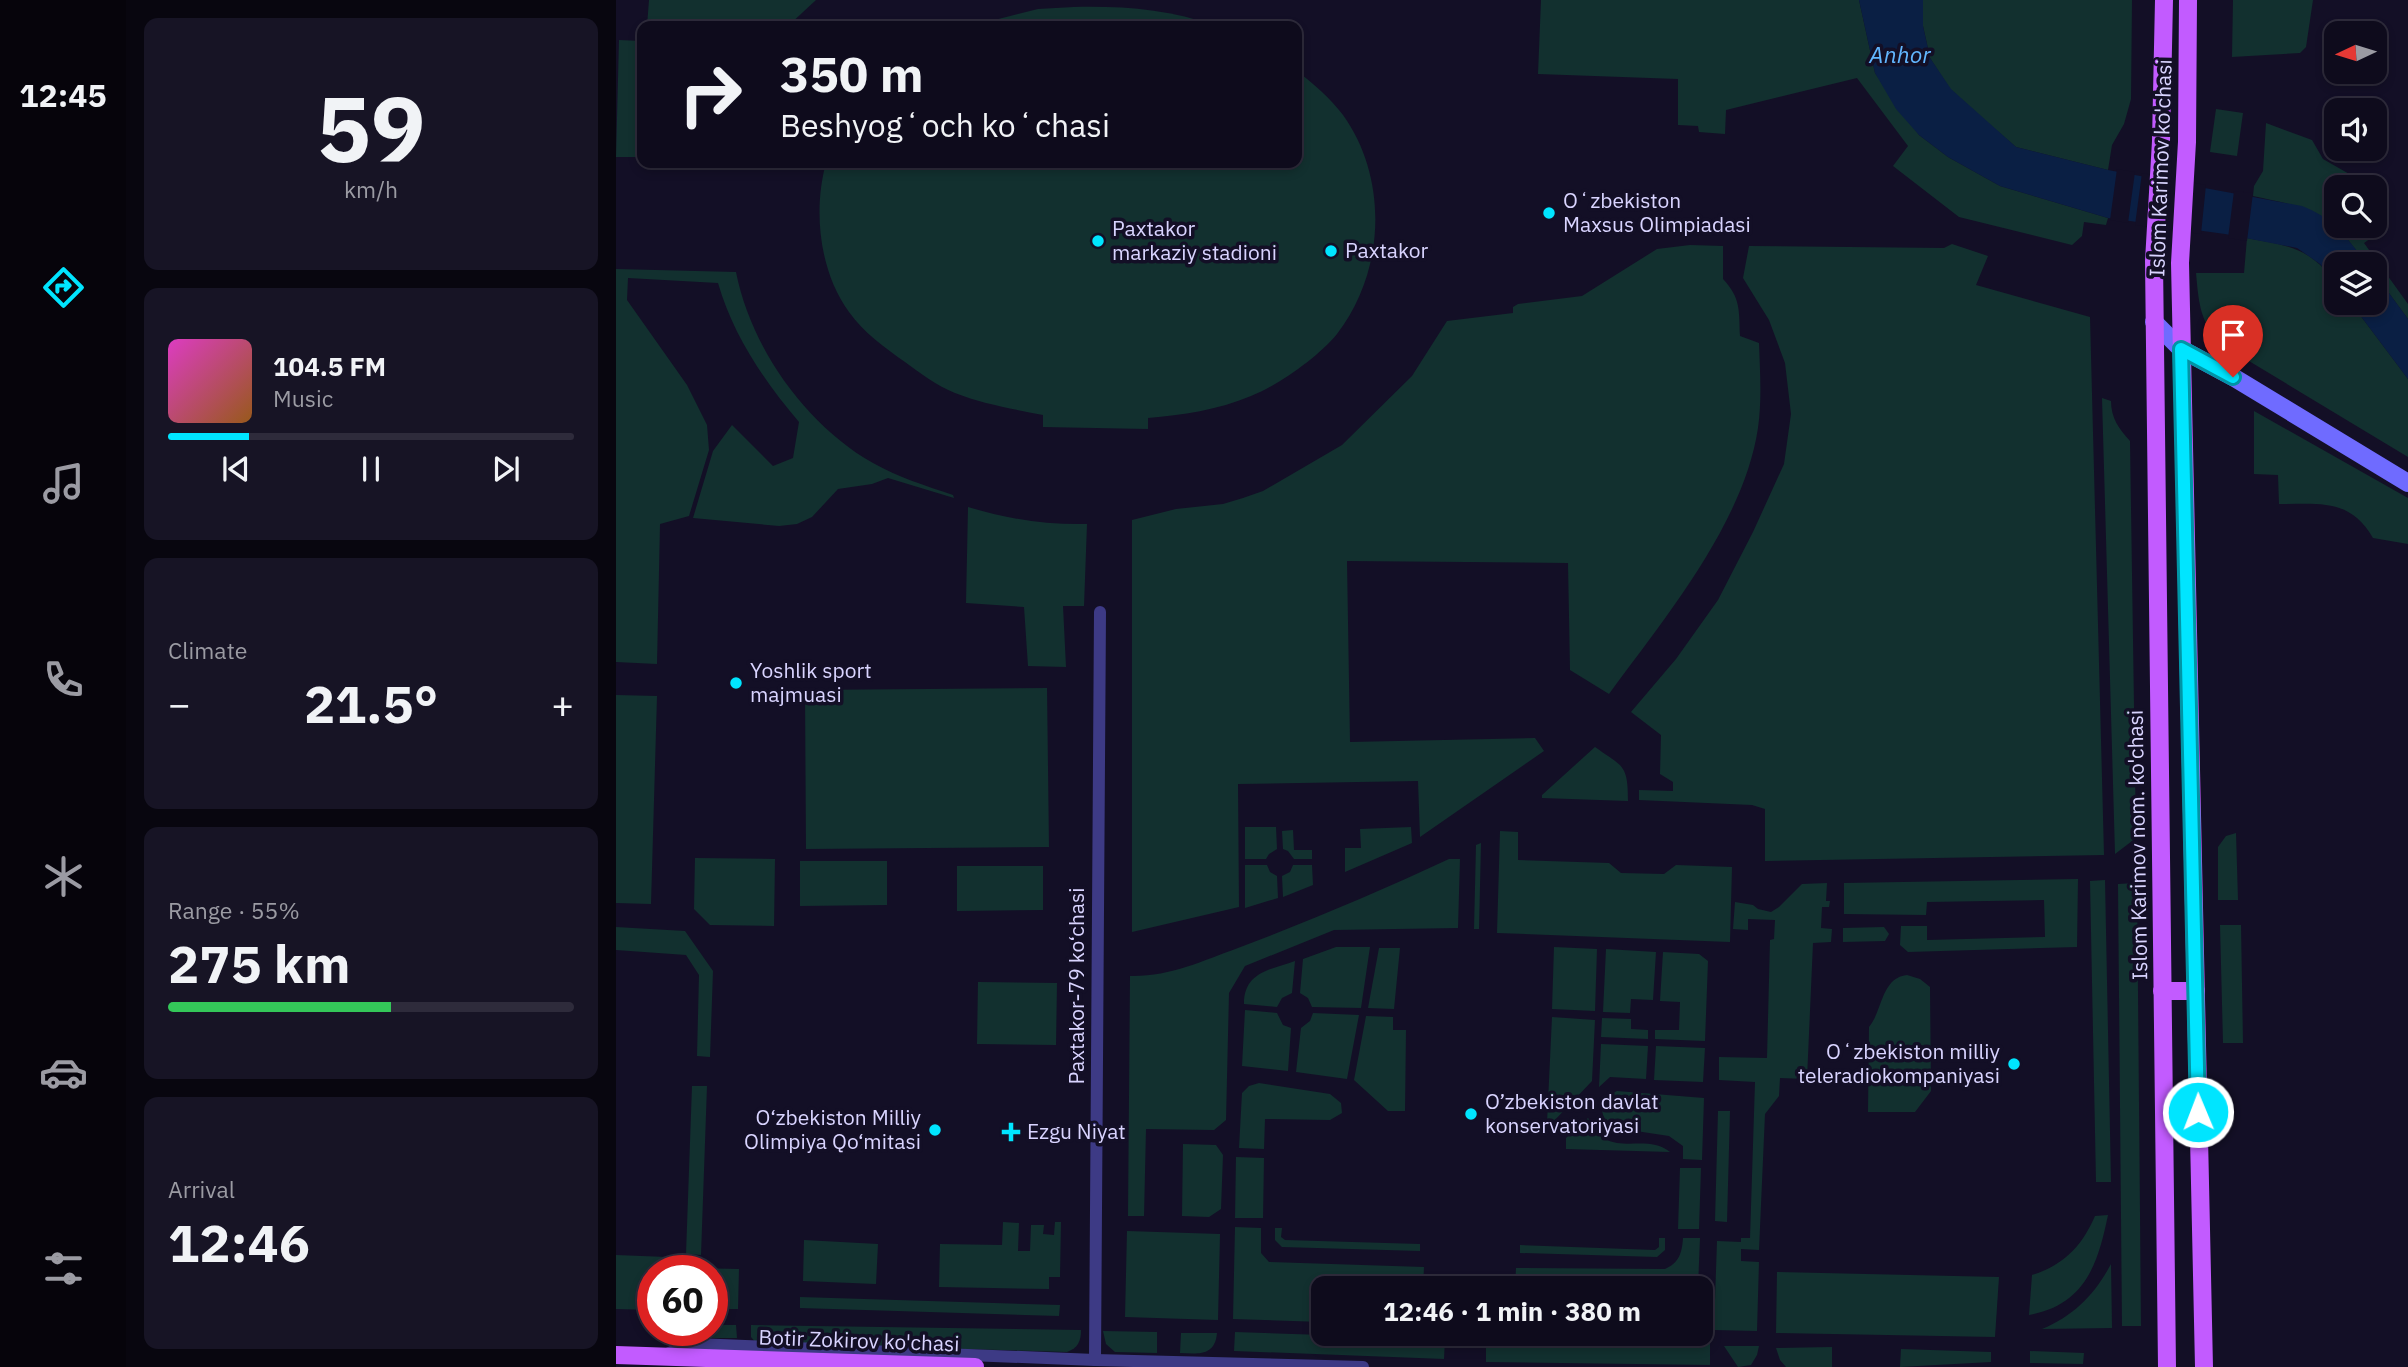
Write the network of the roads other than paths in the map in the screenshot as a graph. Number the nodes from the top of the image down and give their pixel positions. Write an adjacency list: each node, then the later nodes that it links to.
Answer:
1 (2164, 0): 3 (main road, Islom Karimov ko'chasi)
2 (2188, 0): 4 (main road, Islom Karimov ko'chasi)
3 (2154, 322): 4 (street); 8 (main road, Islom Karimov nom. ko'chasi)
4 (2181, 343): 5 (street); 6 (street); 9 (main road)
5 (2408, 475)
6 (2408, 483)
7 (1100, 612): 13 (street, Paxtakor-79 ko‘chasi)
8 (2159, 708): 9 (main road); 10 (main road, Islom Karimov nom. ko'chasi)
9 (2189, 708): 11 (main road)
10 (2162, 991): 11 (main road); 17 (main road, Islom Karimov nom. ko'chasi)
11 (2196, 991): 18 (main road)
12 (616, 1355): 14 (main road, Botir Zokirov ko'chasi)
13 (1095, 1360): 14 (street); 16 (street)
14 (657, 1362): 15 (main road, Botir Zokirov ko'chasi)
15 (975, 1367)
16 (1363, 1367)
17 (2167, 1367)
18 (2204, 1367)

